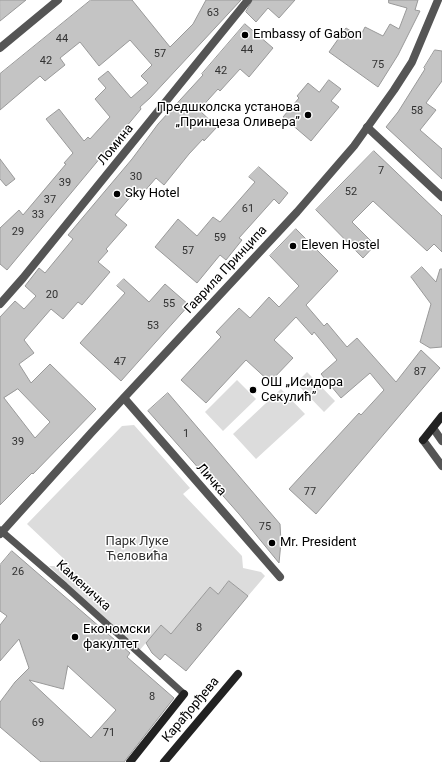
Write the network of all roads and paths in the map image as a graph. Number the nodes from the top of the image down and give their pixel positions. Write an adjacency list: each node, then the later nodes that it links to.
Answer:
1 (58, 0): 4 (street)
2 (248, 0): 7 (street, Ломина)
3 (438, 0): 5 (street, Гаврила Принципа)
4 (0, 48)
5 (368, 127): 6 (street); 8 (street, Гаврила Принципа)
6 (442, 197)
7 (0, 304)
8 (124, 398): 14 (street, Гаврила Принципа); 15 (street, Личка)
9 (442, 416): 10 (main road)
10 (432, 428): 11 (main road); 12 (street)
11 (423, 440): 13 (street)
12 (442, 441)
13 (442, 466)
14 (1, 532): 17 (street, Каменичка)
15 (280, 577)
16 (238, 674): 19 (main road, Карађорђева)
17 (184, 694): 18 (main road, Карађорђева)
18 (130, 762)
19 (164, 762)

